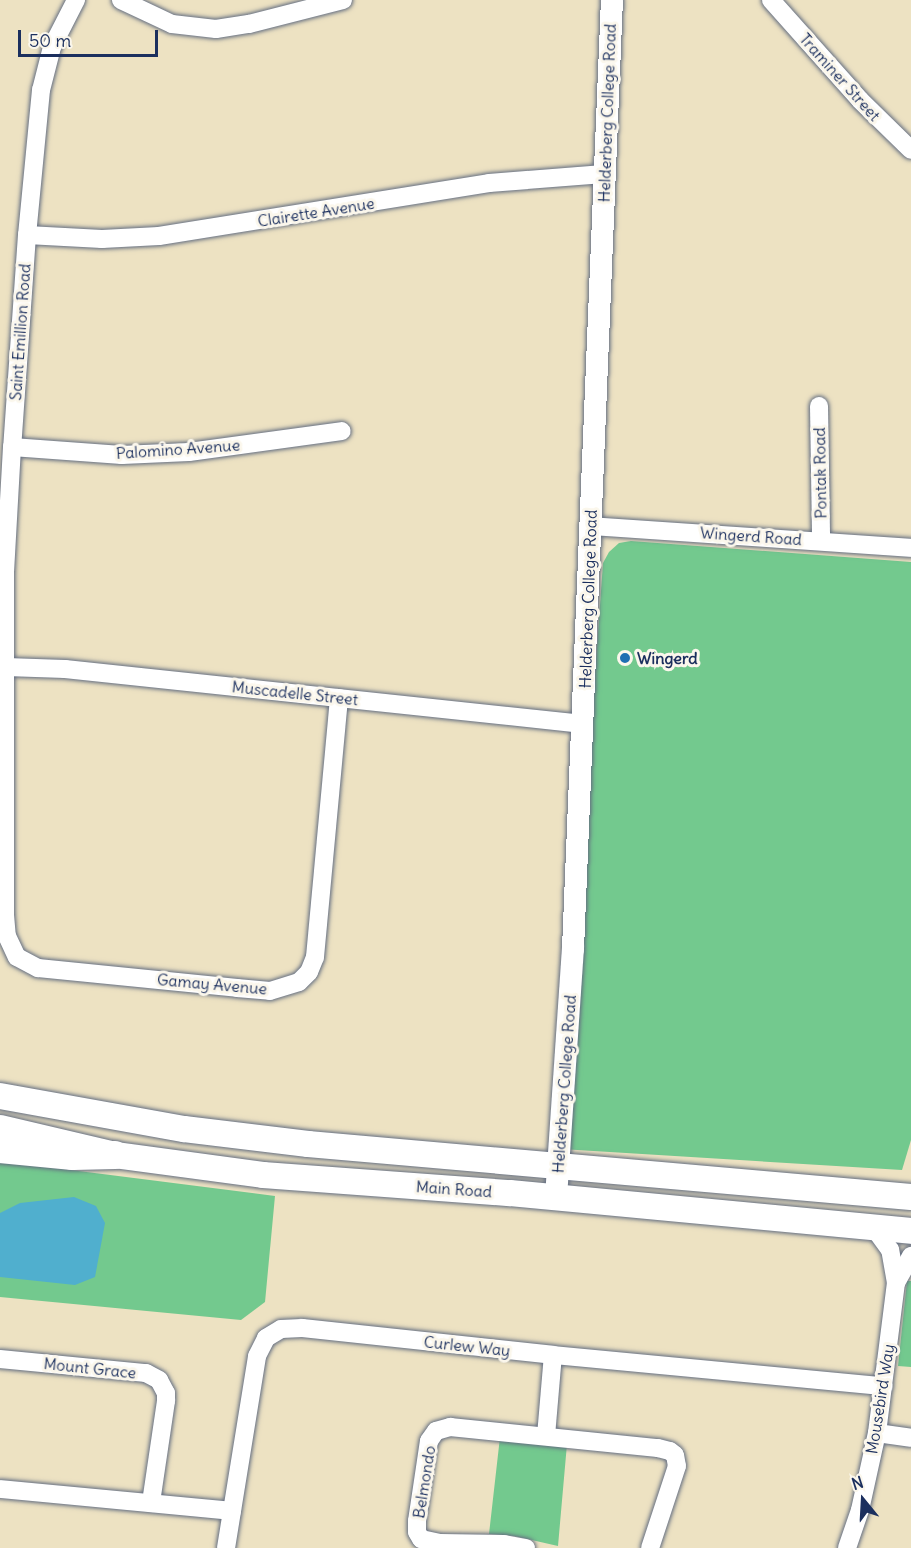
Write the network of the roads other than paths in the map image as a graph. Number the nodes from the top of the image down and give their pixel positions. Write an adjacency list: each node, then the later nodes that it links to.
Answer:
1 (76, 0): 8 (street, Saint Emillion Road)
2 (121, 0): 3 (street)
3 (343, 0)
4 (612, 0): 7 (street, Helderberg College Road)
5 (771, 0): 6 (street, Traminer Street)
6 (911, 150)
7 (604, 174): 8 (street, Clairette Avenue); 12 (street, Helderberg College Road)
8 (27, 235): 11 (street, Saint Emillion Road)
9 (819, 406): 13 (street, Pontak Road)
10 (342, 431): 11 (street, Palomino Avenue)
11 (12, 447): 15 (street, Saint Emillion Road)
12 (590, 526): 13 (street, Wingerd Road); 17 (street, Helderberg College Road)
13 (821, 540): 14 (street, Wingerd Road)
14 (911, 548)
15 (6, 667): 16 (street, Muscadelle Street); 18 (street, Saint Emillion Road)
16 (339, 698): 17 (street, Muscadelle Street); 18 (street, Gamay Avenue)
17 (583, 724): 23 (street, Helderberg College Road)
18 (16, 957)
19 (0, 1096): 23 (main road, Main Road)
20 (0, 1128): 22 (main road, Main Road)
21 (0, 1149): 22 (main road)
22 (115, 1155): 24 (main road, Main Road)
23 (559, 1168): 24 (street, Helderberg College Road); 25 (main road, Main Road)
24 (556, 1197): 26 (main road, Main Road)
25 (911, 1197)
26 (874, 1228): 27 (main road, Main Road); 29 (street, Mousebird Way)
27 (911, 1231)
28 (911, 1256): 29 (street, Mousebird Way)
29 (896, 1283): 32 (street, Mousebird Way)
30 (553, 1355): 32 (street, Curlew Way); 34 (street); 38 (street, Curlew Way)
31 (0, 1359): 37 (street, Mount Grace)
32 (884, 1386): 33 (street, Mousebird Way)
33 (877, 1433): 35 (street); 42 (street, Mousebird Way)
34 (546, 1436): 40 (street, Belmondo); 41 (street, Belmondo)
35 (911, 1438)
36 (0, 1488): 37 (street)
37 (151, 1503): 38 (street)
38 (232, 1511): 39 (street, Curlew Way)
39 (226, 1548)
40 (526, 1548)
41 (650, 1548)
42 (847, 1548)

